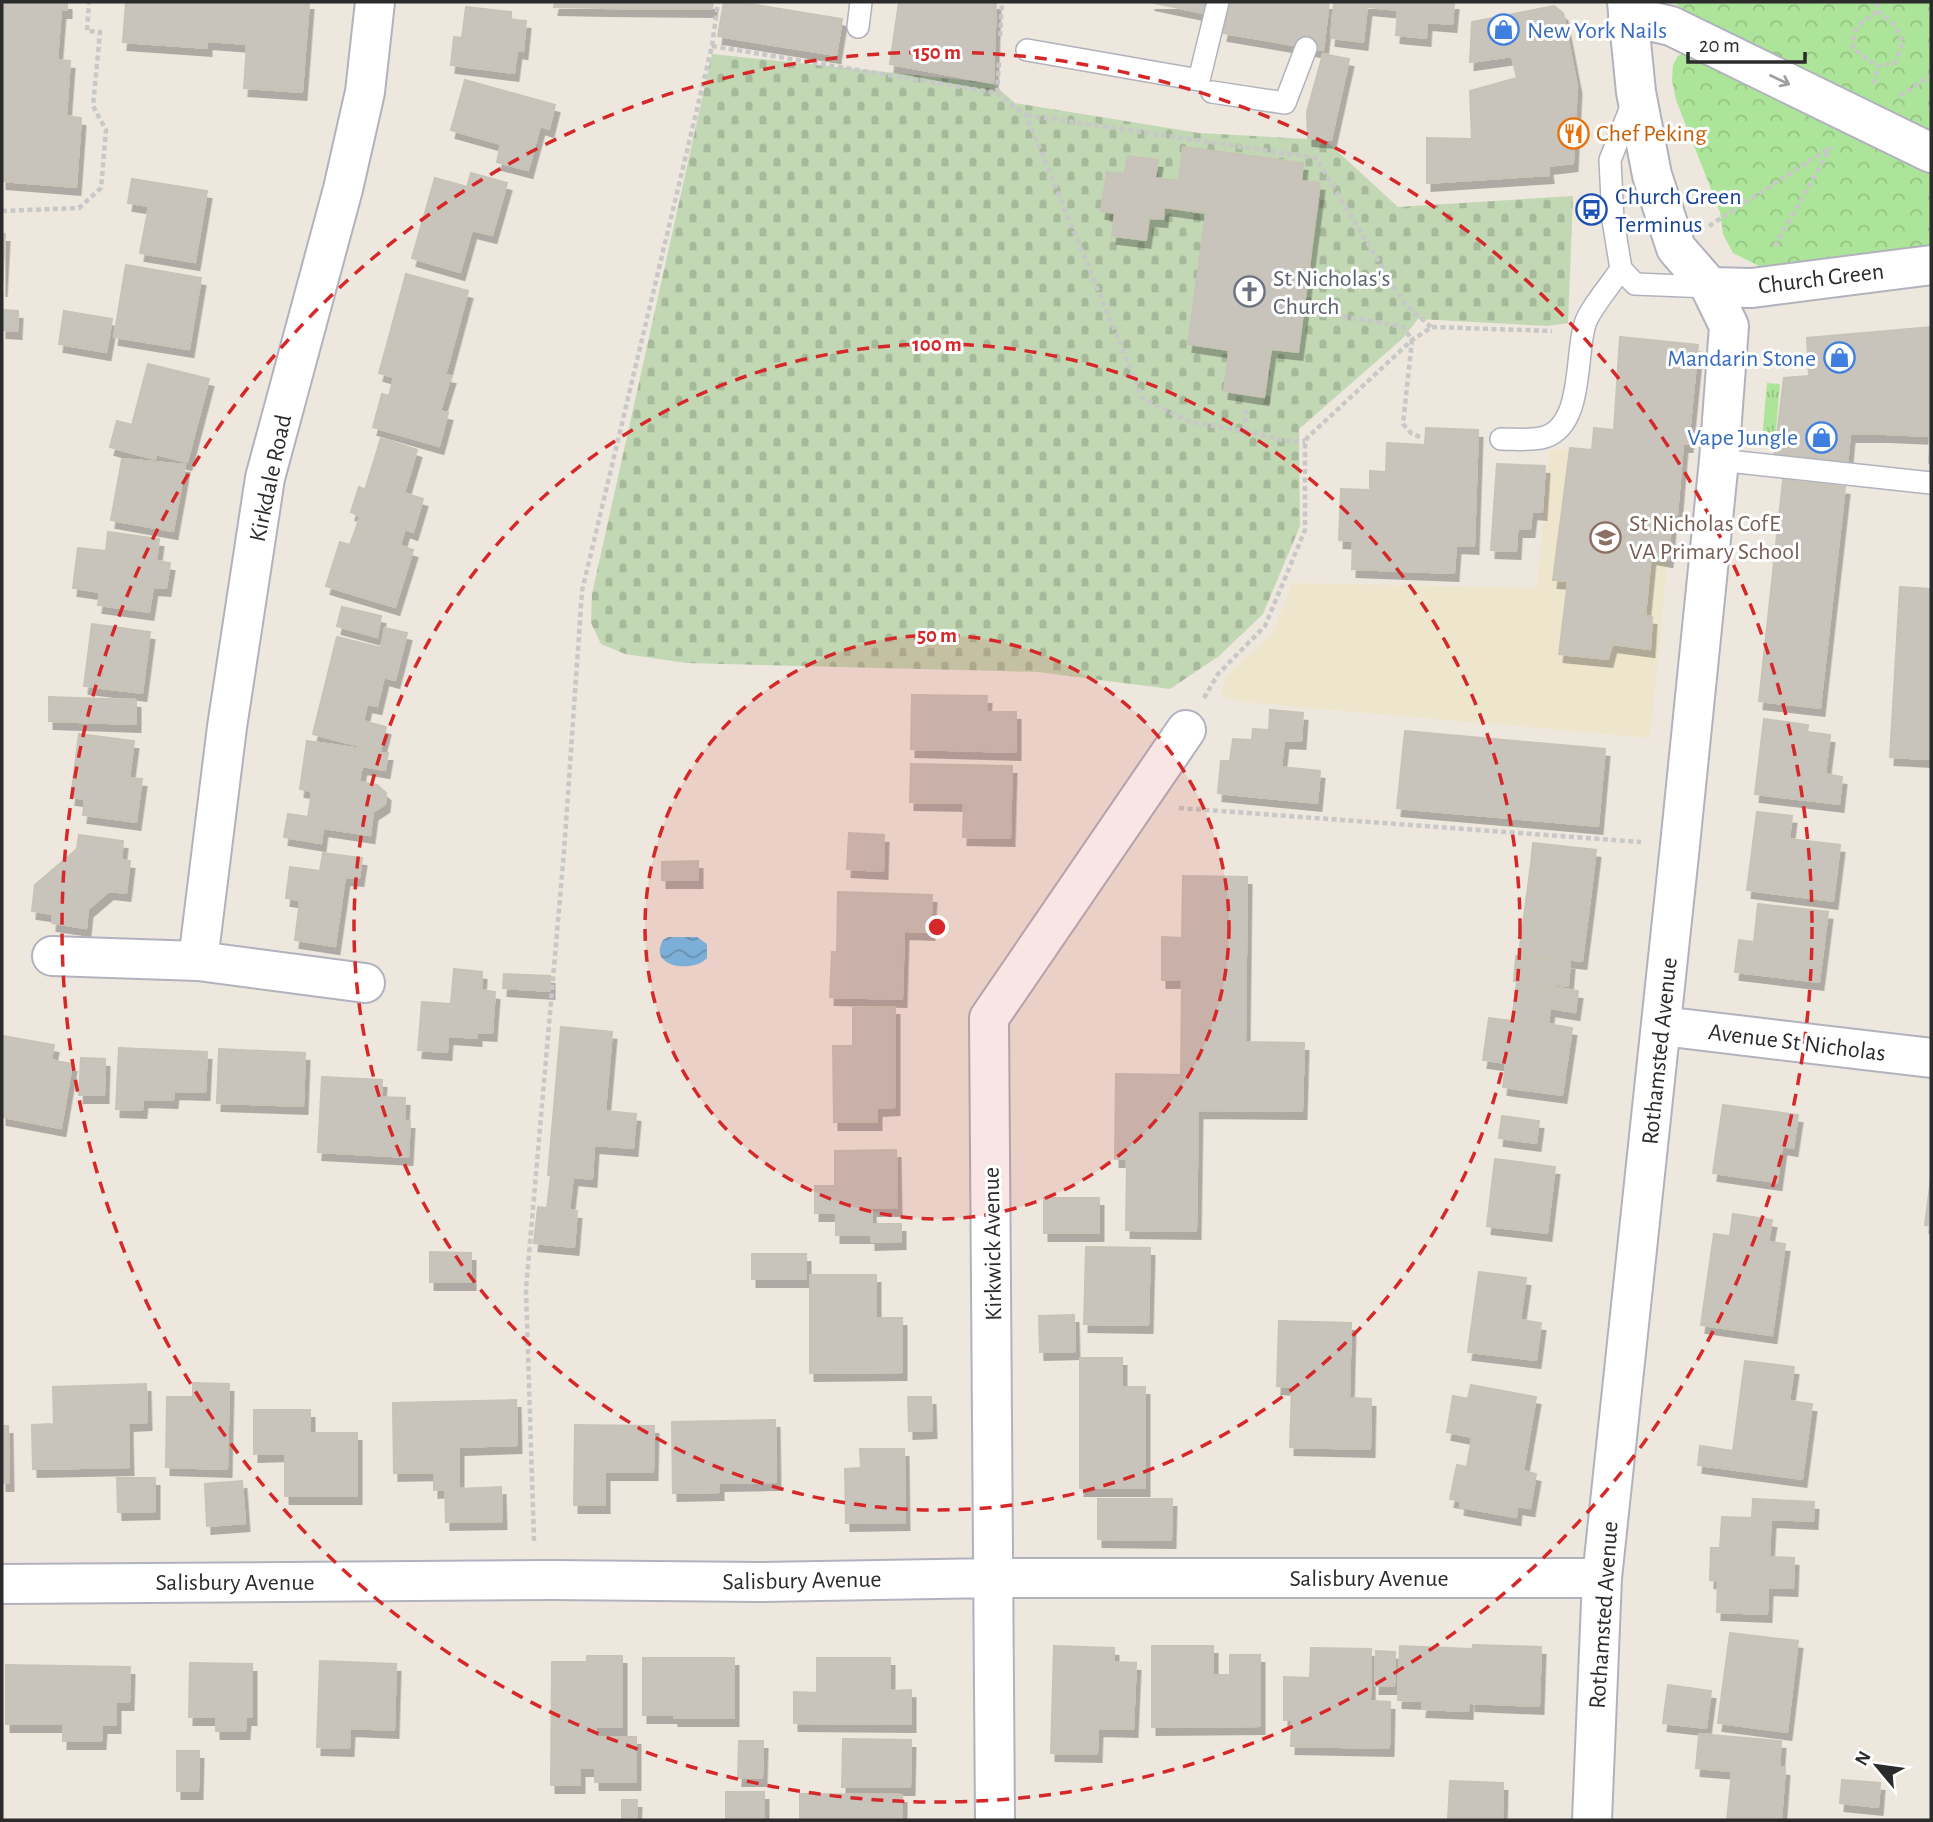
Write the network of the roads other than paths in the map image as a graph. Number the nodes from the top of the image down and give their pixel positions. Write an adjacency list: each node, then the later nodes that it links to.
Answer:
1 (375, 2): 19 (street, Kirkdale Road)
2 (861, 2): 5 (lane)
3 (1218, 2): 7 (lane)
4 (1628, 9): 9 (street); 10 (street, one-way to 10)
5 (858, 27)
6 (1306, 47): 8 (lane)
7 (1027, 50)
8 (1212, 92)
9 (1636, 92): 12 (lane); 13 (street)
10 (1931, 153)
11 (1931, 265): 13 (street, Church Green)
12 (1621, 269): 13 (lane, Church Green); 14 (lane)
13 (1710, 286): 15 (street, Rothamsted Avenue)
14 (1501, 439)
15 (1719, 460): 16 (lane); 21 (street, Rothamsted Avenue)
16 (1931, 483)
17 (1186, 730): 23 (street, Kirkwick Avenue)
18 (52, 956): 19 (street)
19 (198, 961): 20 (street)
20 (365, 983)
21 (1662, 1026): 22 (street, Avenue St Nicholas); 24 (street, Rothamsted Avenue)
22 (1931, 1058)
23 (994, 1578): 24 (street, Salisbury Avenue); 25 (street, Salisbury Avenue); 26 (street, Kirkwick Avenue)
24 (1602, 1578): 27 (street, Rothamsted Avenue)
25 (2, 1584)
26 (995, 1820)
27 (1592, 1820)

